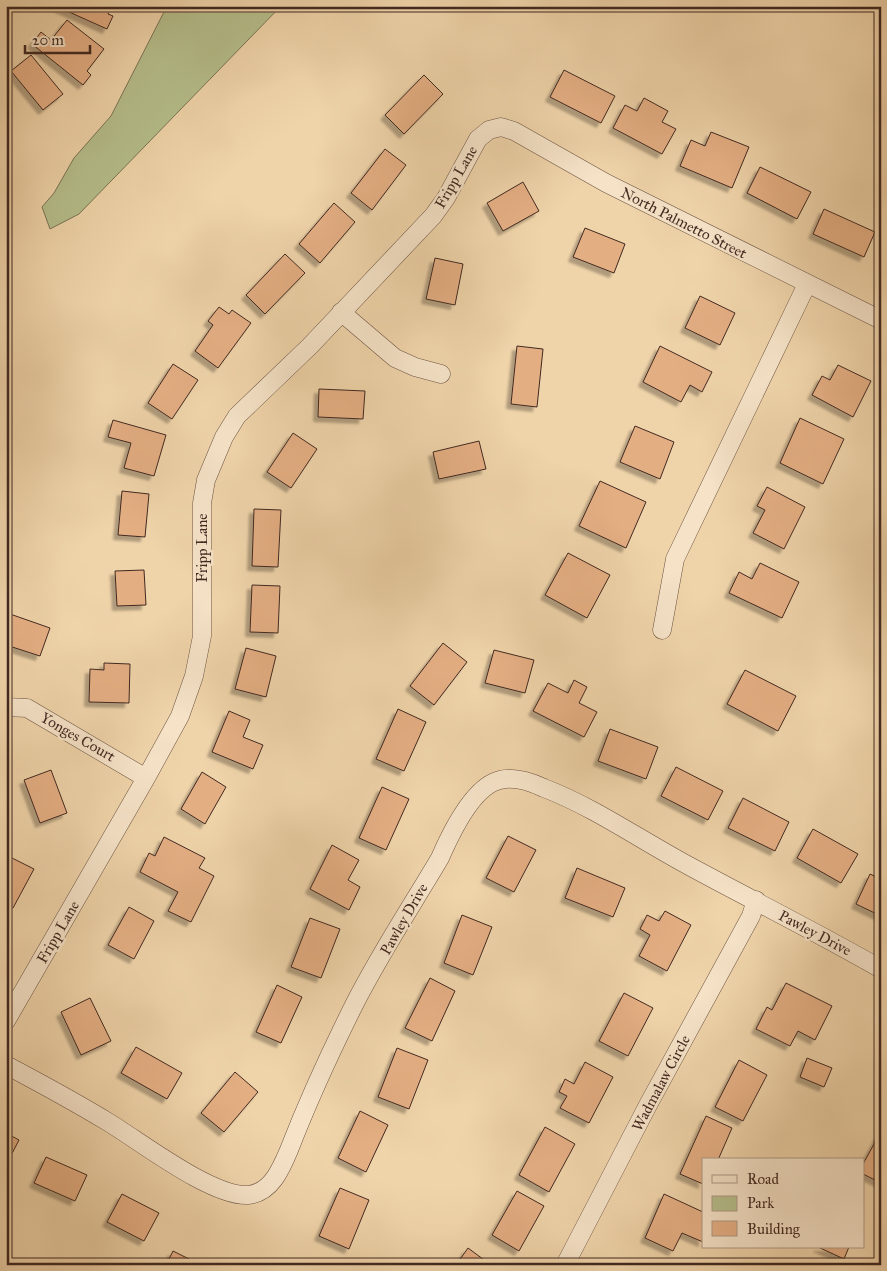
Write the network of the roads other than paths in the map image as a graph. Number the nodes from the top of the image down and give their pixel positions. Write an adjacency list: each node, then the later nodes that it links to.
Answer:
1 (489, 130): 2 (street, North Palmetto Street); 3 (street, Fripp Lane)
2 (807, 284): 4 (street, North Palmetto Street); 6 (street)
3 (341, 312): 5 (street); 8 (street, Fripp Lane)
4 (881, 320)
5 (441, 374)
6 (662, 630)
7 (6, 707): 8 (street, Yonges Court)
8 (146, 778): 11 (street, Fripp Lane)
9 (756, 900): 10 (street, Pawley Drive); 12 (street, Pawley Drive); 13 (street, Wadmalaw Circle)
10 (881, 969)
11 (6, 1021)
12 (6, 1065)
13 (565, 1265)

